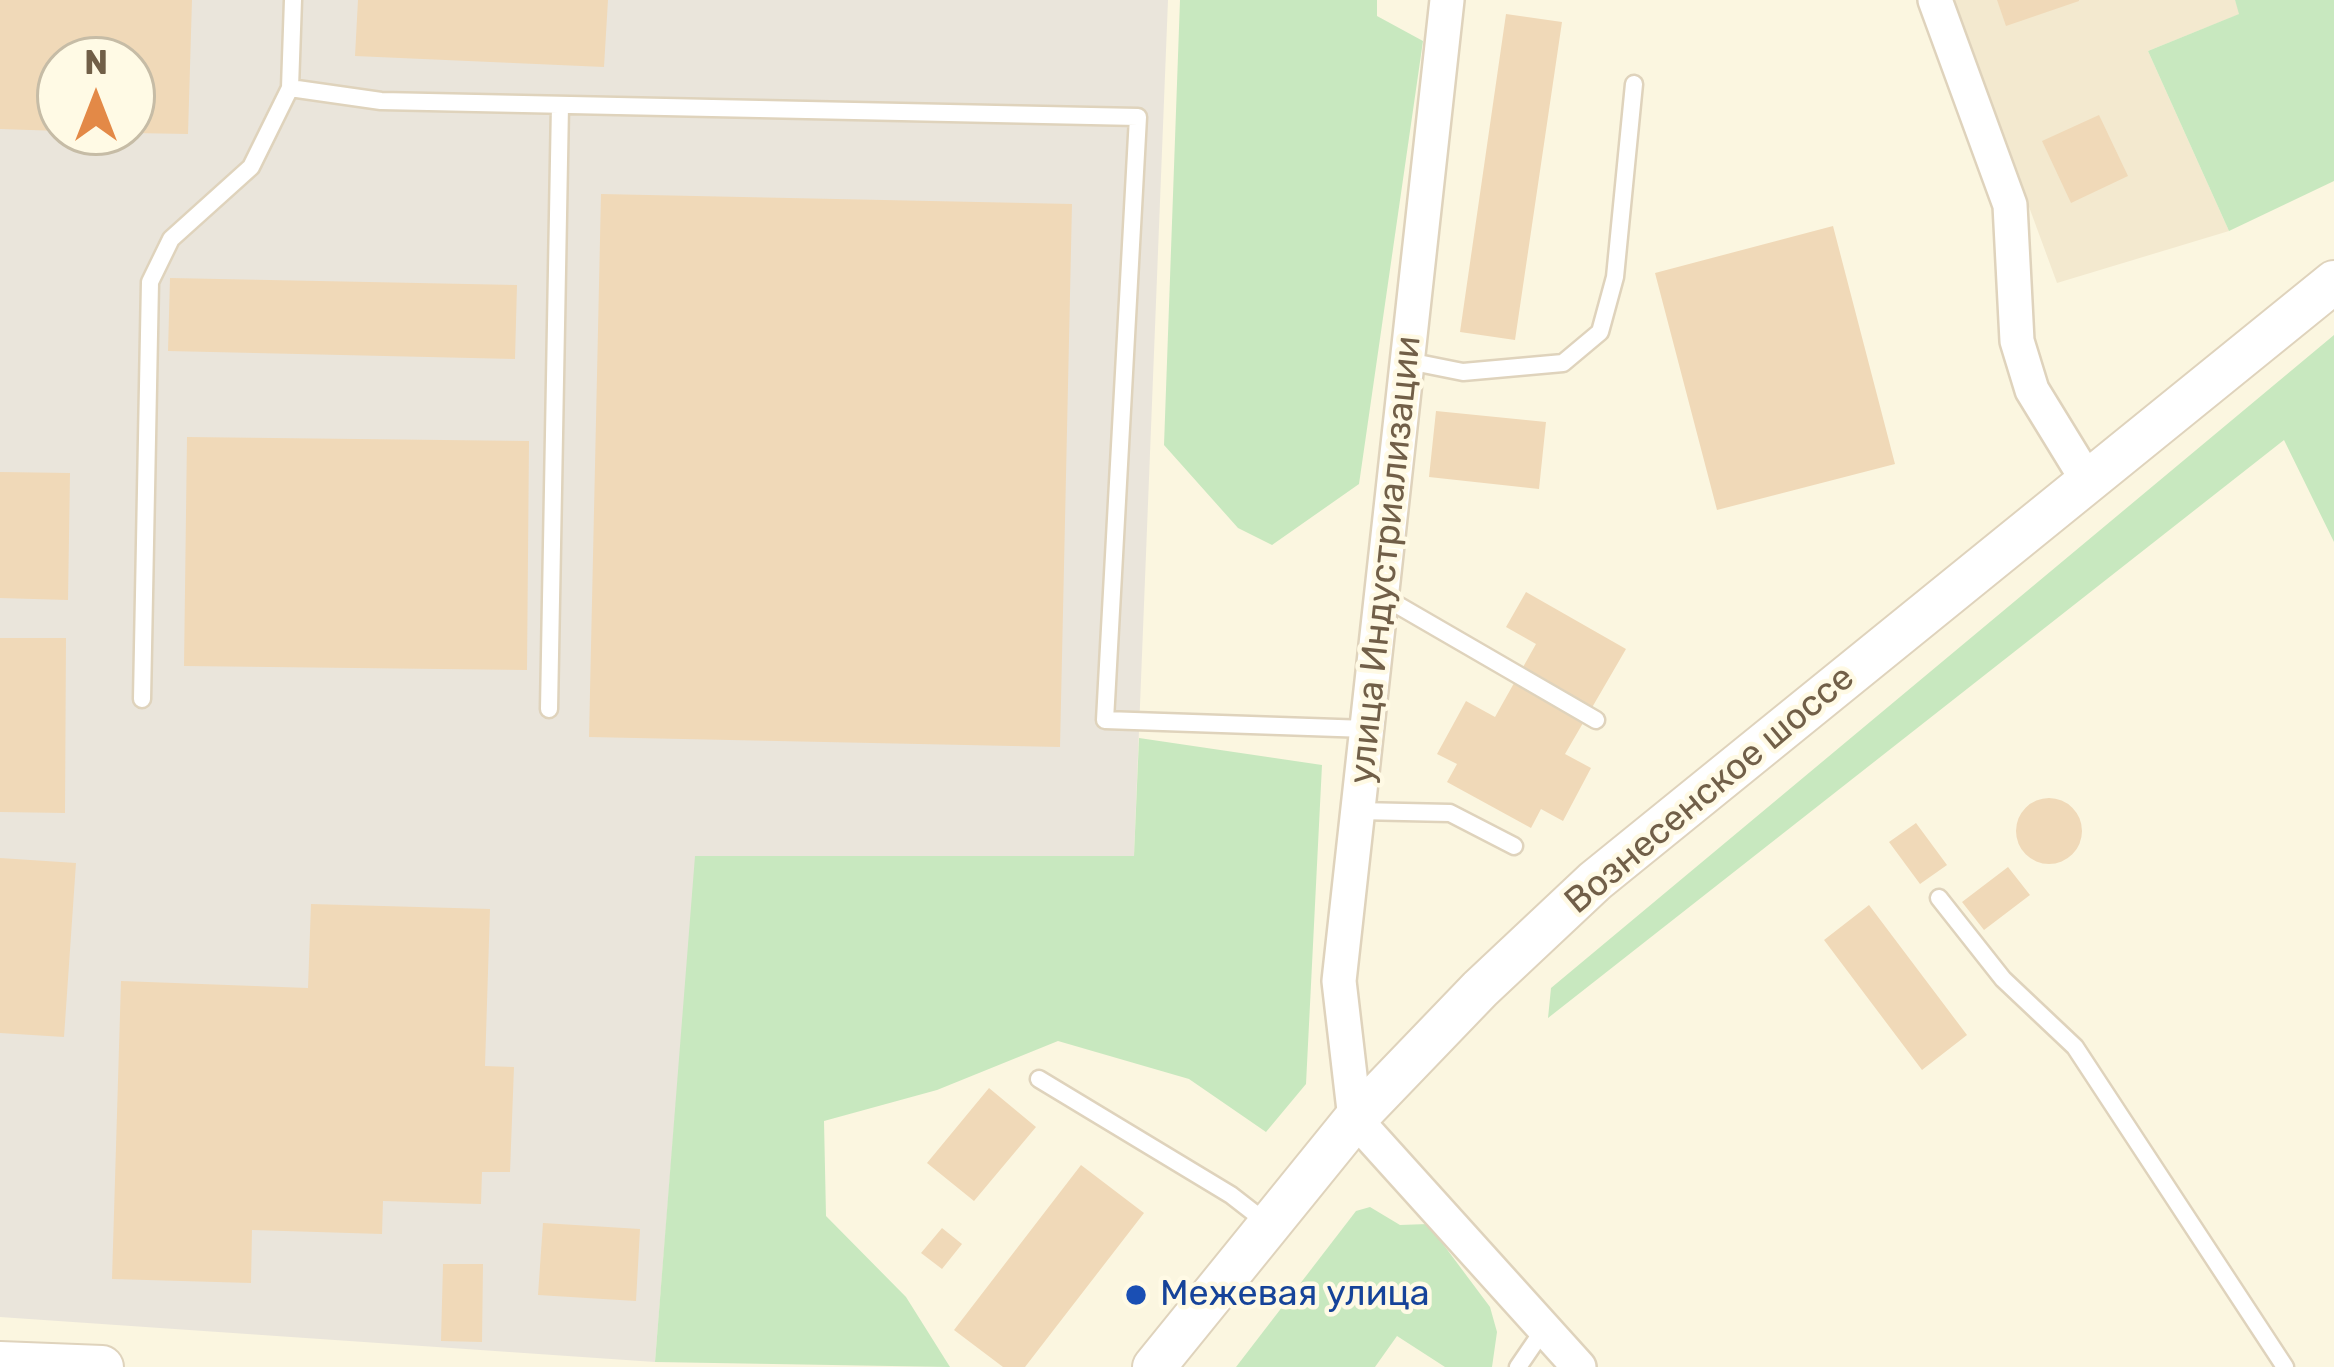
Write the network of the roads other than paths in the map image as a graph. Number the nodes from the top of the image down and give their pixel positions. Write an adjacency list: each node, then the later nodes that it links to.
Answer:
1 (292, 0): 5 (lane)
2 (1448, 0): 8 (street, улица Индустриализации)
3 (1935, 0): 9 (street)
4 (1634, 84): 8 (lane)
5 (290, 88): 6 (lane); 11 (lane)
6 (560, 105): 12 (lane); 14 (lane)
7 (2318, 294): 9 (street, Вознесенское шоссе)
8 (1408, 361): 10 (street, улица Индустриализации)
9 (2089, 483): 19 (street, Вознесенское шоссе)
10 (1382, 596): 13 (lane); 14 (street, улица Индустриализации)
11 (142, 699)
12 (549, 709)
13 (1596, 720)
14 (1367, 729): 15 (street, улица Индустриализации)
15 (1358, 811): 16 (lane); 19 (street, улица Индустриализации)
16 (1514, 845)
17 (1939, 898): 27 (lane)
18 (1040, 1079): 20 (lane)
19 (1355, 1119): 20 (street, Вознесенское шоссе); 21 (street)
20 (1268, 1224): 24 (street, Вознесенское шоссе)
21 (1544, 1329): 25 (lane); 26 (street)
22 (0, 1363): 23 (street)
23 (102, 1367)
24 (1154, 1367)
25 (1518, 1367)
26 (1579, 1367)
27 (2285, 1367)

